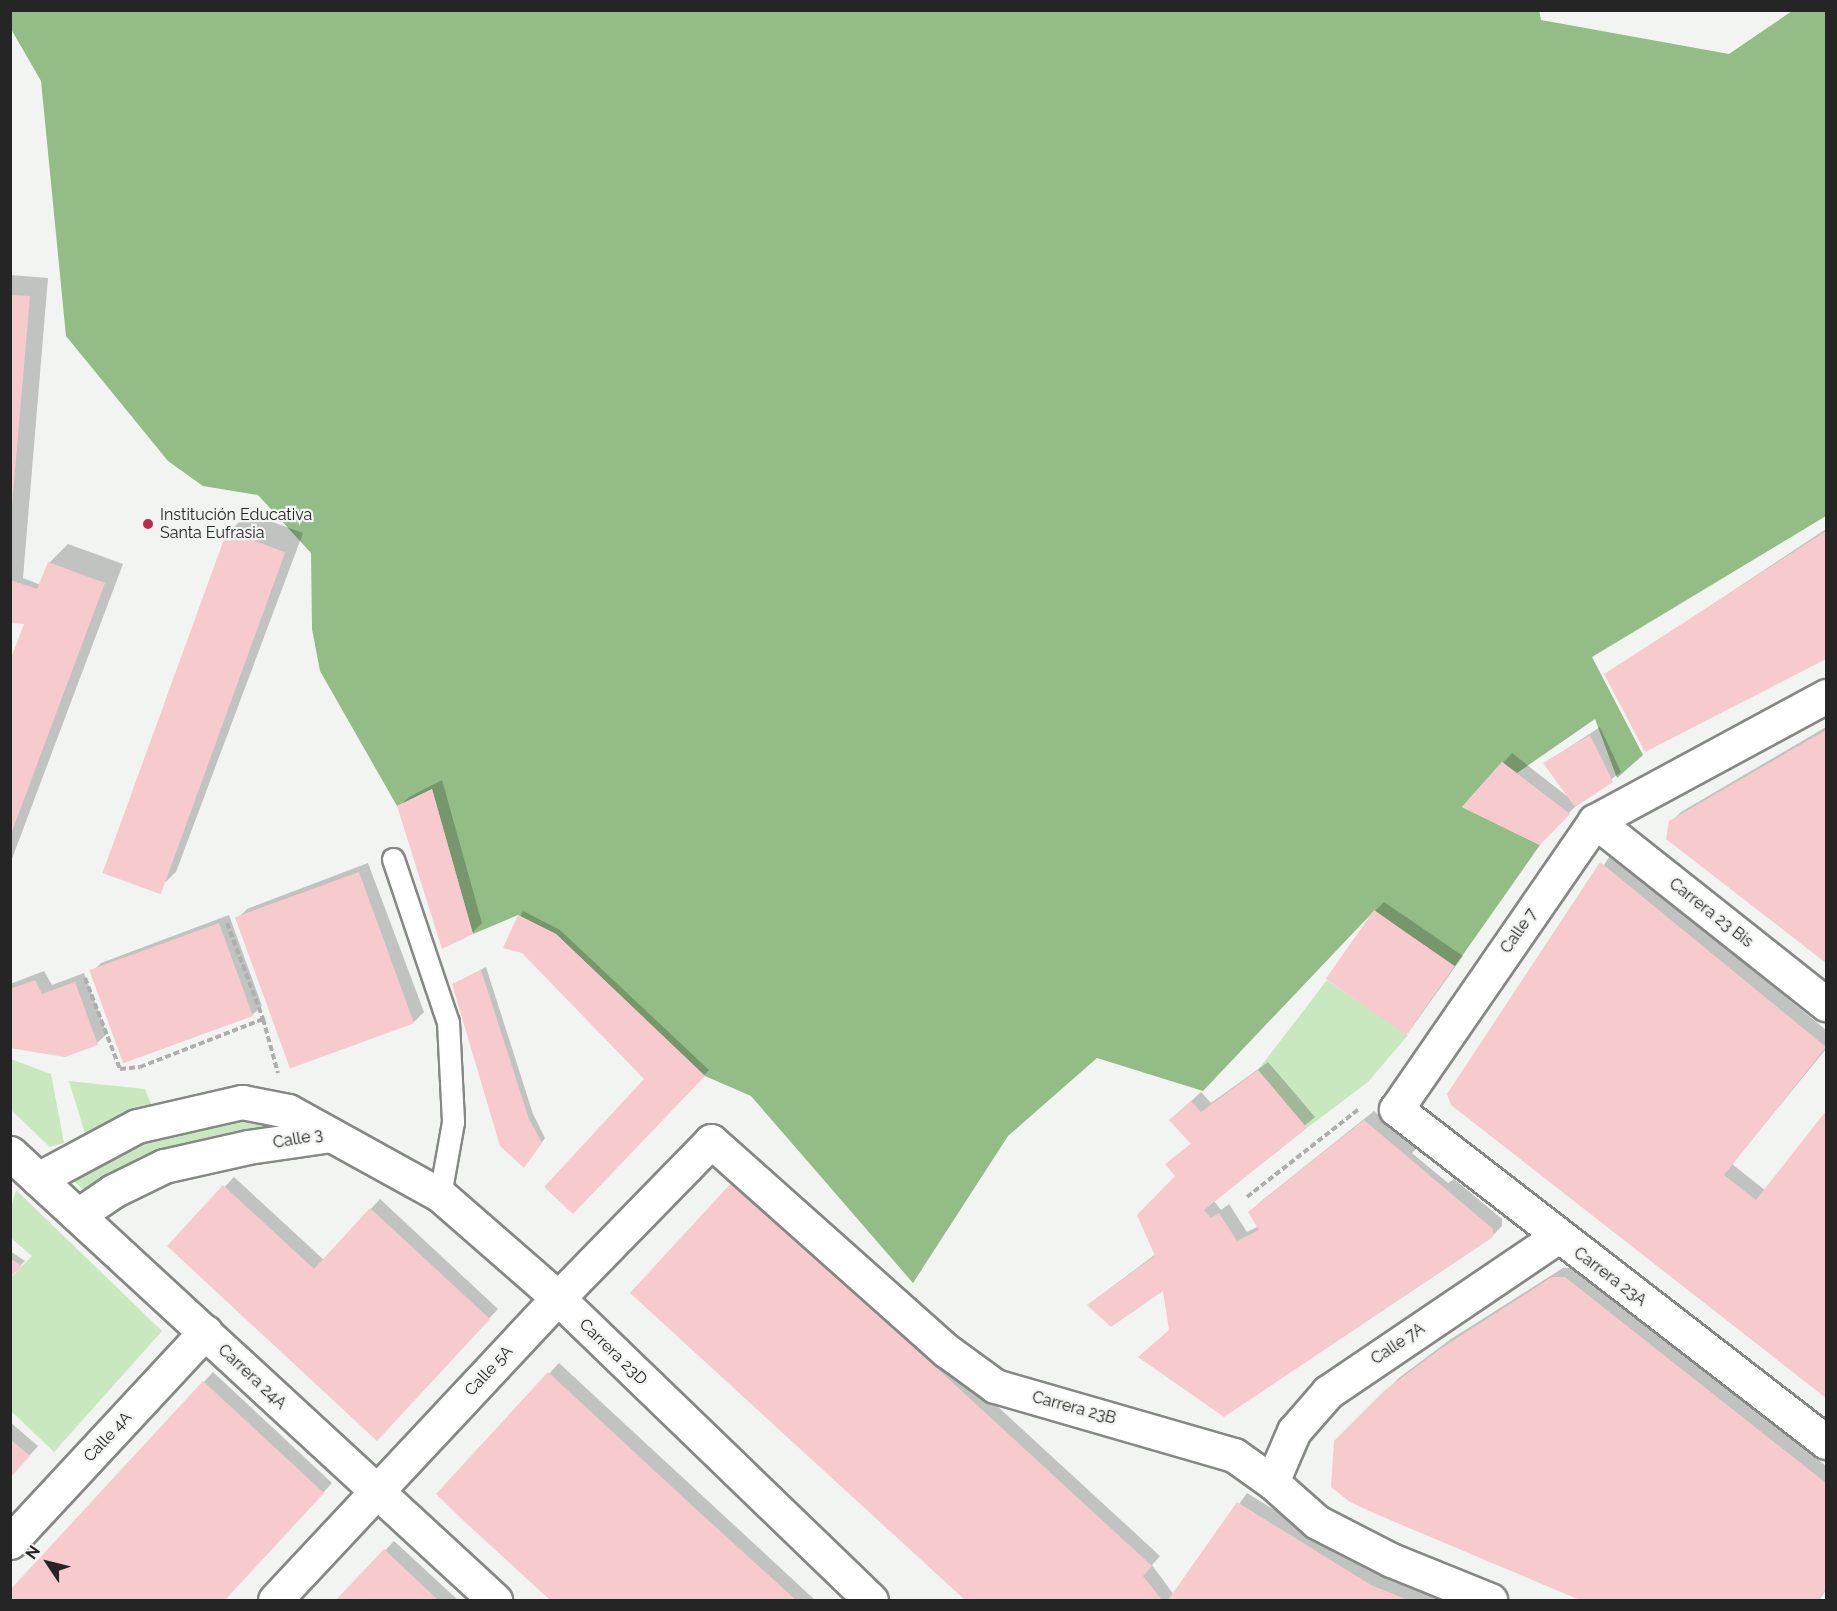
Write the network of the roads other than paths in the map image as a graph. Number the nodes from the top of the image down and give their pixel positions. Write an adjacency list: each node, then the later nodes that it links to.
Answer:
1 (1827, 696): 2 (street, Calle 7)
2 (1595, 821): 4 (street, Carrera 23 Bis); 5 (street, Calle 7)
3 (393, 859): 10 (lane)
4 (1827, 1004)
5 (1396, 1109): 12 (street, Carrera 23A)
6 (331, 1135): 9 (street, Calle 3); 10 (street, Carrera 23D); 11 (street, Calle 3)
7 (705, 1145): 13 (street, Calle 5A); 16 (street, Carrera 23B)
8 (10, 1153): 9 (street, Carrera 24A)
9 (38, 1179): 11 (street, Carrera 24A)
10 (440, 1195): 13 (street, Carrera 23D)
11 (78, 1215): 14 (street, Carrera 24A)
12 (1557, 1237): 15 (street, Carrera 23A); 16 (street, Calle 7A)
13 (558, 1298): 17 (street, Calle 5A); 21 (street, Carrera 23D)
14 (205, 1332): 17 (street, Carrera 24A); 18 (street, Calle 4A)
15 (1827, 1443)
16 (1272, 1482): 22 (street, Carrera 23B)
17 (376, 1492): 19 (street, Calle 5A); 20 (street, Carrera 24A)
18 (10, 1542)
19 (275, 1600)
20 (495, 1600)
21 (871, 1600)
22 (1490, 1600)

